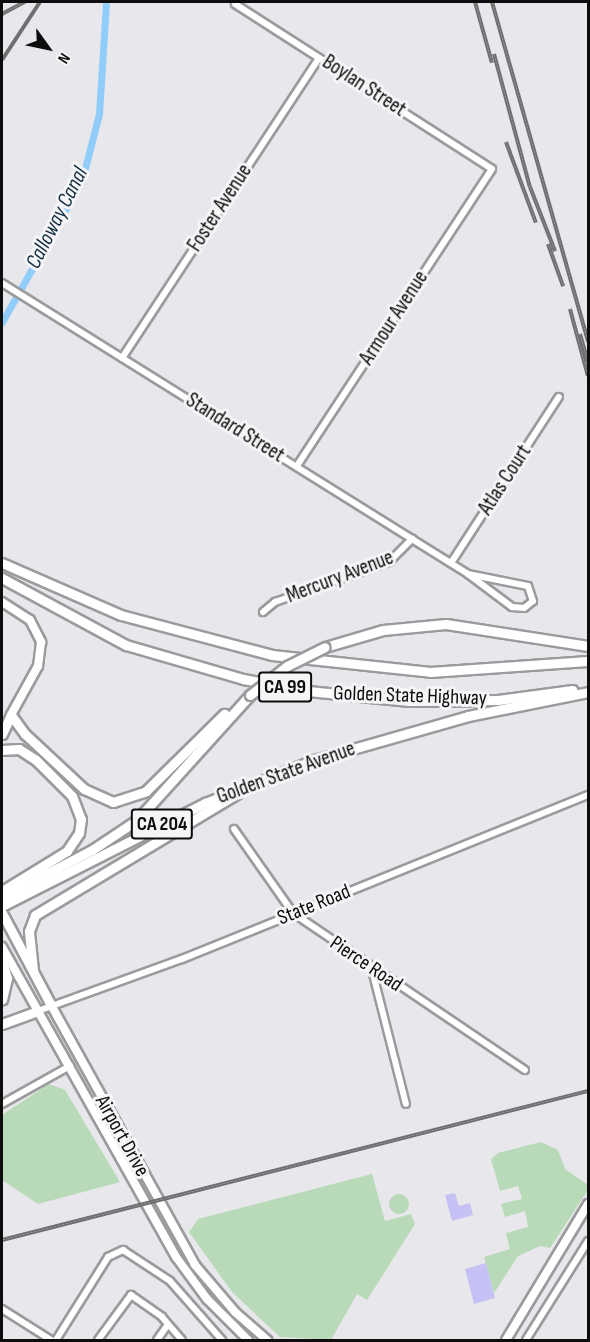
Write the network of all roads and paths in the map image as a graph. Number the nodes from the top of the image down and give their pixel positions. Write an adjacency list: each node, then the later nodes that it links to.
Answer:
1 (235, 4): 2 (street, Boylan Street)
2 (319, 58): 3 (street, Boylan Street); 5 (street, Foster Avenue)
3 (492, 169): 7 (street, Armour Avenue)
4 (2, 283): 5 (street, Standard Street)
5 (122, 358): 7 (street, Standard Street)
6 (559, 397): 10 (street, Atlas Court)
7 (297, 466): 8 (street, Standard Street)
8 (412, 538): 10 (street, Standard Street); 14 (street, Mercury Avenue)
9 (2, 563): 16 (highway, Golden State Highway / CA 99)
10 (451, 563): 11 (street, Standard Street)
11 (468, 574): 11 (street, Standard Street)
12 (2, 578): 17 (highway, Golden State Highway / CA 99)
13 (2, 602): 19 (main road)
14 (263, 612)
15 (588, 645): 18 (highway, bridge)
16 (588, 661)
17 (588, 690): 23 (highway, Golden State Avenue / CA 204)
18 (250, 694): 19 (highway); 26 (highway, CA 204)
19 (11, 715): 20 (highway); 21 (highway)
20 (2, 726)
21 (2, 734)
22 (2, 750): 26 (highway)
23 (256, 781): 26 (highway, Golden State Avenue / CA 204); 31 (highway)
24 (588, 795): 28 (street, State Road)
25 (234, 829): 28 (street, Pierce Road)
26 (6, 898)
27 (2, 913): 31 (highway, Airport Drive)
28 (293, 913): 32 (street, Pierce Road); 34 (street, State Road)
29 (2, 946): 35 (main road, Airport Drive)
30 (2, 961): 33 (highway)
31 (33, 970): 34 (highway, Airport Drive)
32 (372, 970): 38 (street, Pierce Road); 40 (street)
33 (2, 999)
34 (51, 1005): 35 (street, State Road); 52 (main road, Airport Drive)
35 (38, 1011): 36 (highway); 37 (main road, Airport Drive)
36 (2, 1024)
37 (70, 1066): 39 (street); 51 (main road, Airport Drive)
38 (525, 1070)
39 (2, 1104)
40 (406, 1104)
41 (588, 1204): 53 (main road)
42 (588, 1241): 54 (street)
43 (2, 1309): 45 (street)
44 (168, 1324): 47 (street); 48 (street); 49 (street)
45 (51, 1341)
46 (56, 1341): 50 (street)
47 (98, 1341)
48 (157, 1341)
49 (182, 1341)
50 (222, 1341)
51 (248, 1341)
52 (267, 1341)
53 (506, 1341)
54 (525, 1341)

